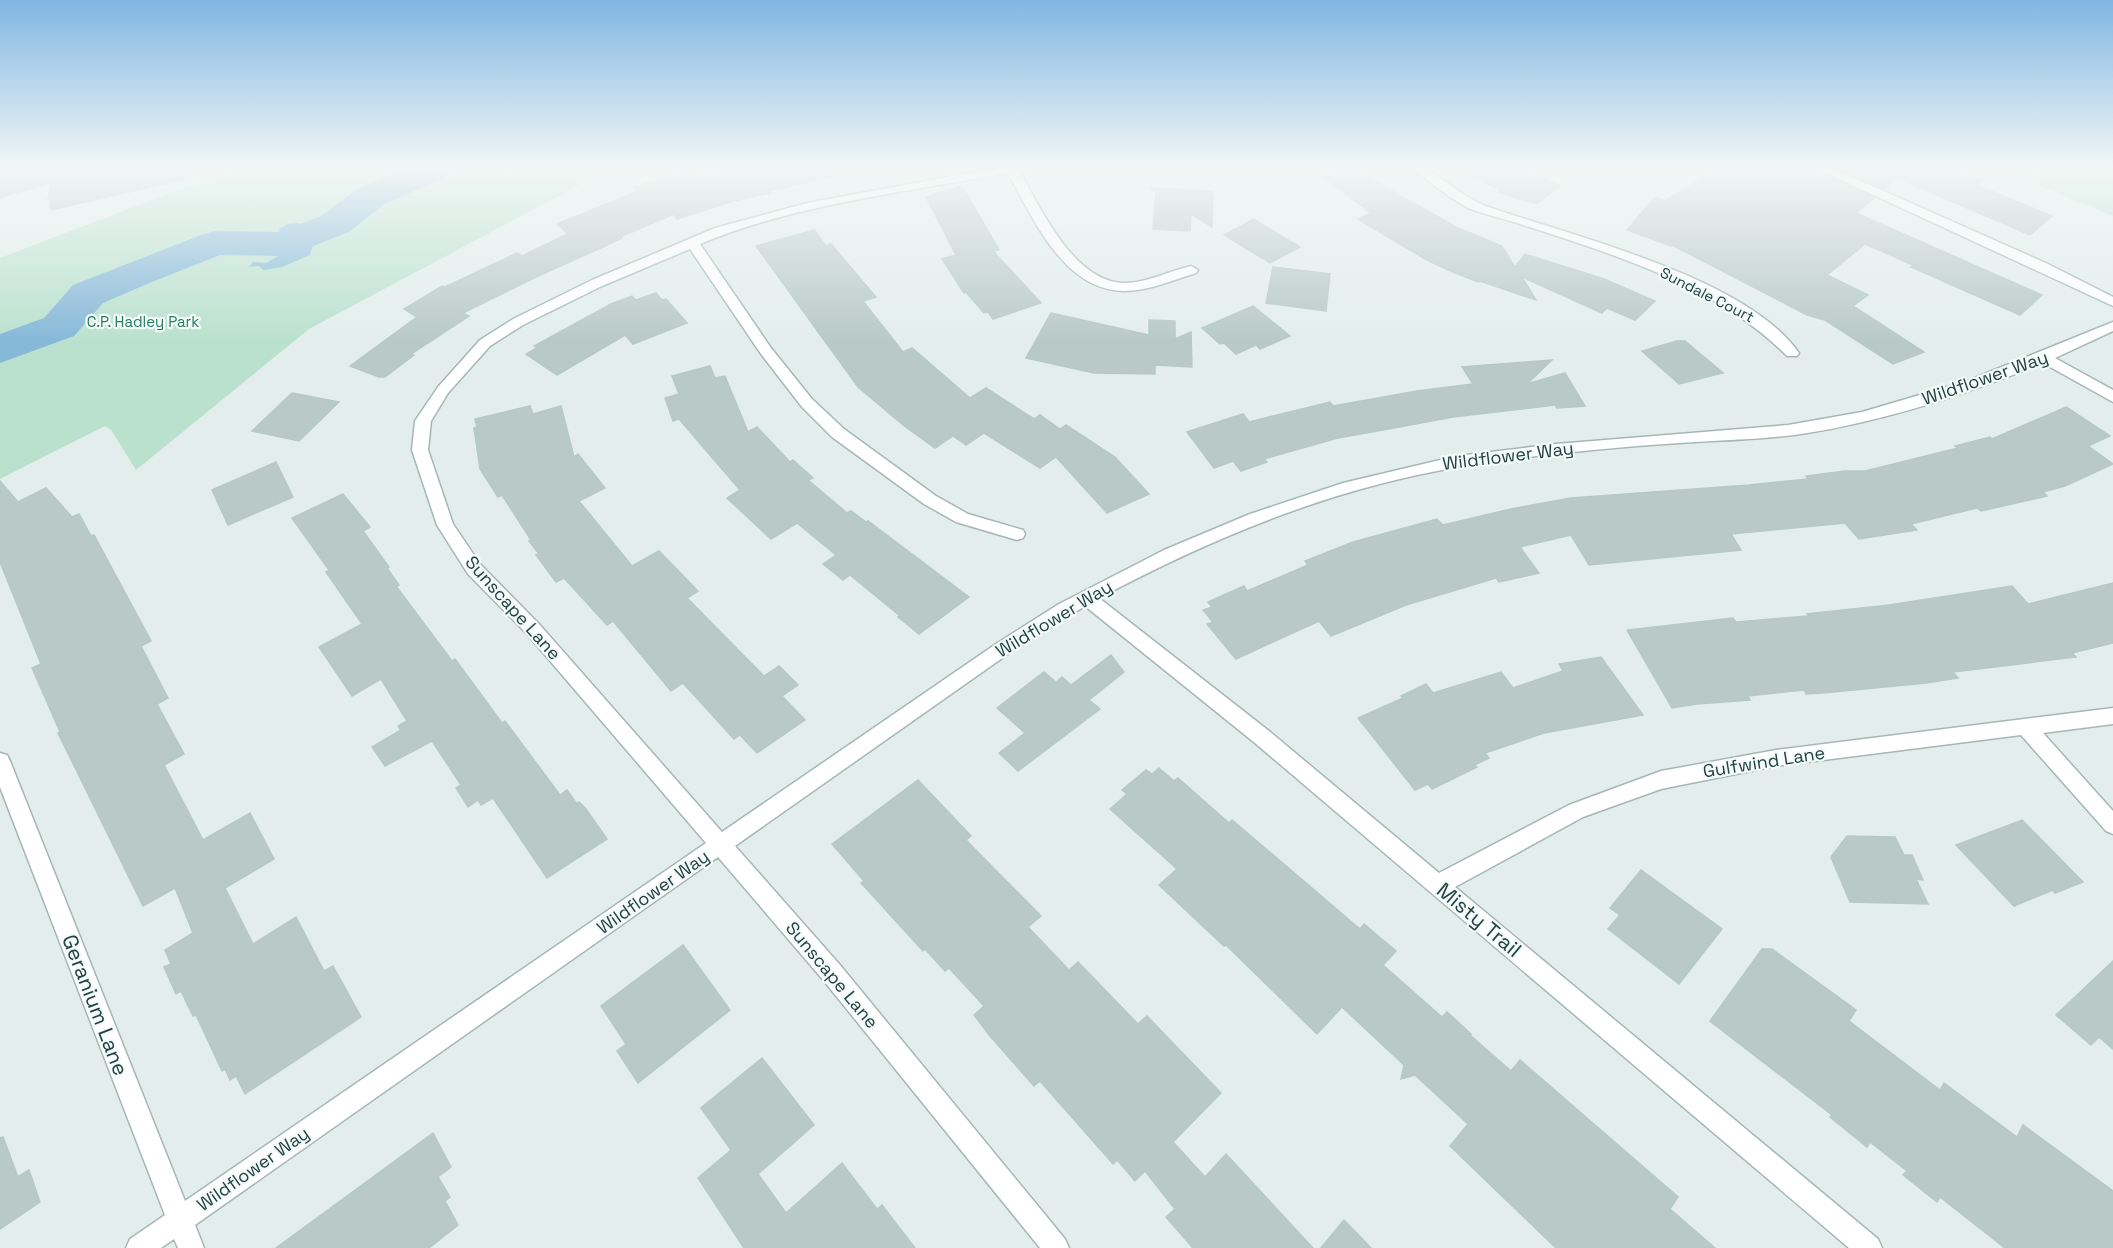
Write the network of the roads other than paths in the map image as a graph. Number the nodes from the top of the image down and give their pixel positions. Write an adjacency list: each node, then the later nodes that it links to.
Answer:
1 (741, 225): 5 (street, Sunscape Lane)
2 (1045, 225): 6 (street)
3 (1531, 225): 9 (street, Sundale Court)
4 (1949, 225): 7 (street)
5 (693, 244): 12 (street); 18 (street, Sunscape Lane)
6 (1191, 270)
7 (2113, 302)
8 (2113, 326): 10 (street, Wildflower Way)
9 (1792, 353)
10 (2045, 358): 11 (street); 13 (street, Wildflower Way)
11 (2113, 397)
12 (1017, 534)
13 (1086, 597): 18 (street, Wildflower Way); 19 (street, Misty Trail)
14 (2113, 716): 15 (street, Gulfwind Lane)
15 (2025, 726): 17 (street); 19 (street, Gulfwind Lane)
16 (0, 761): 20 (street, Geranium Lane)
17 (2113, 825)
18 (721, 844): 20 (street, Wildflower Way); 23 (street, Sunscape Lane)
19 (1438, 885): 24 (street, Misty Trail)
20 (179, 1220): 21 (street, Wildflower Way); 22 (street, Geranium Lane)
21 (139, 1248)
22 (191, 1248)
23 (1056, 1248)
24 (1869, 1248)

